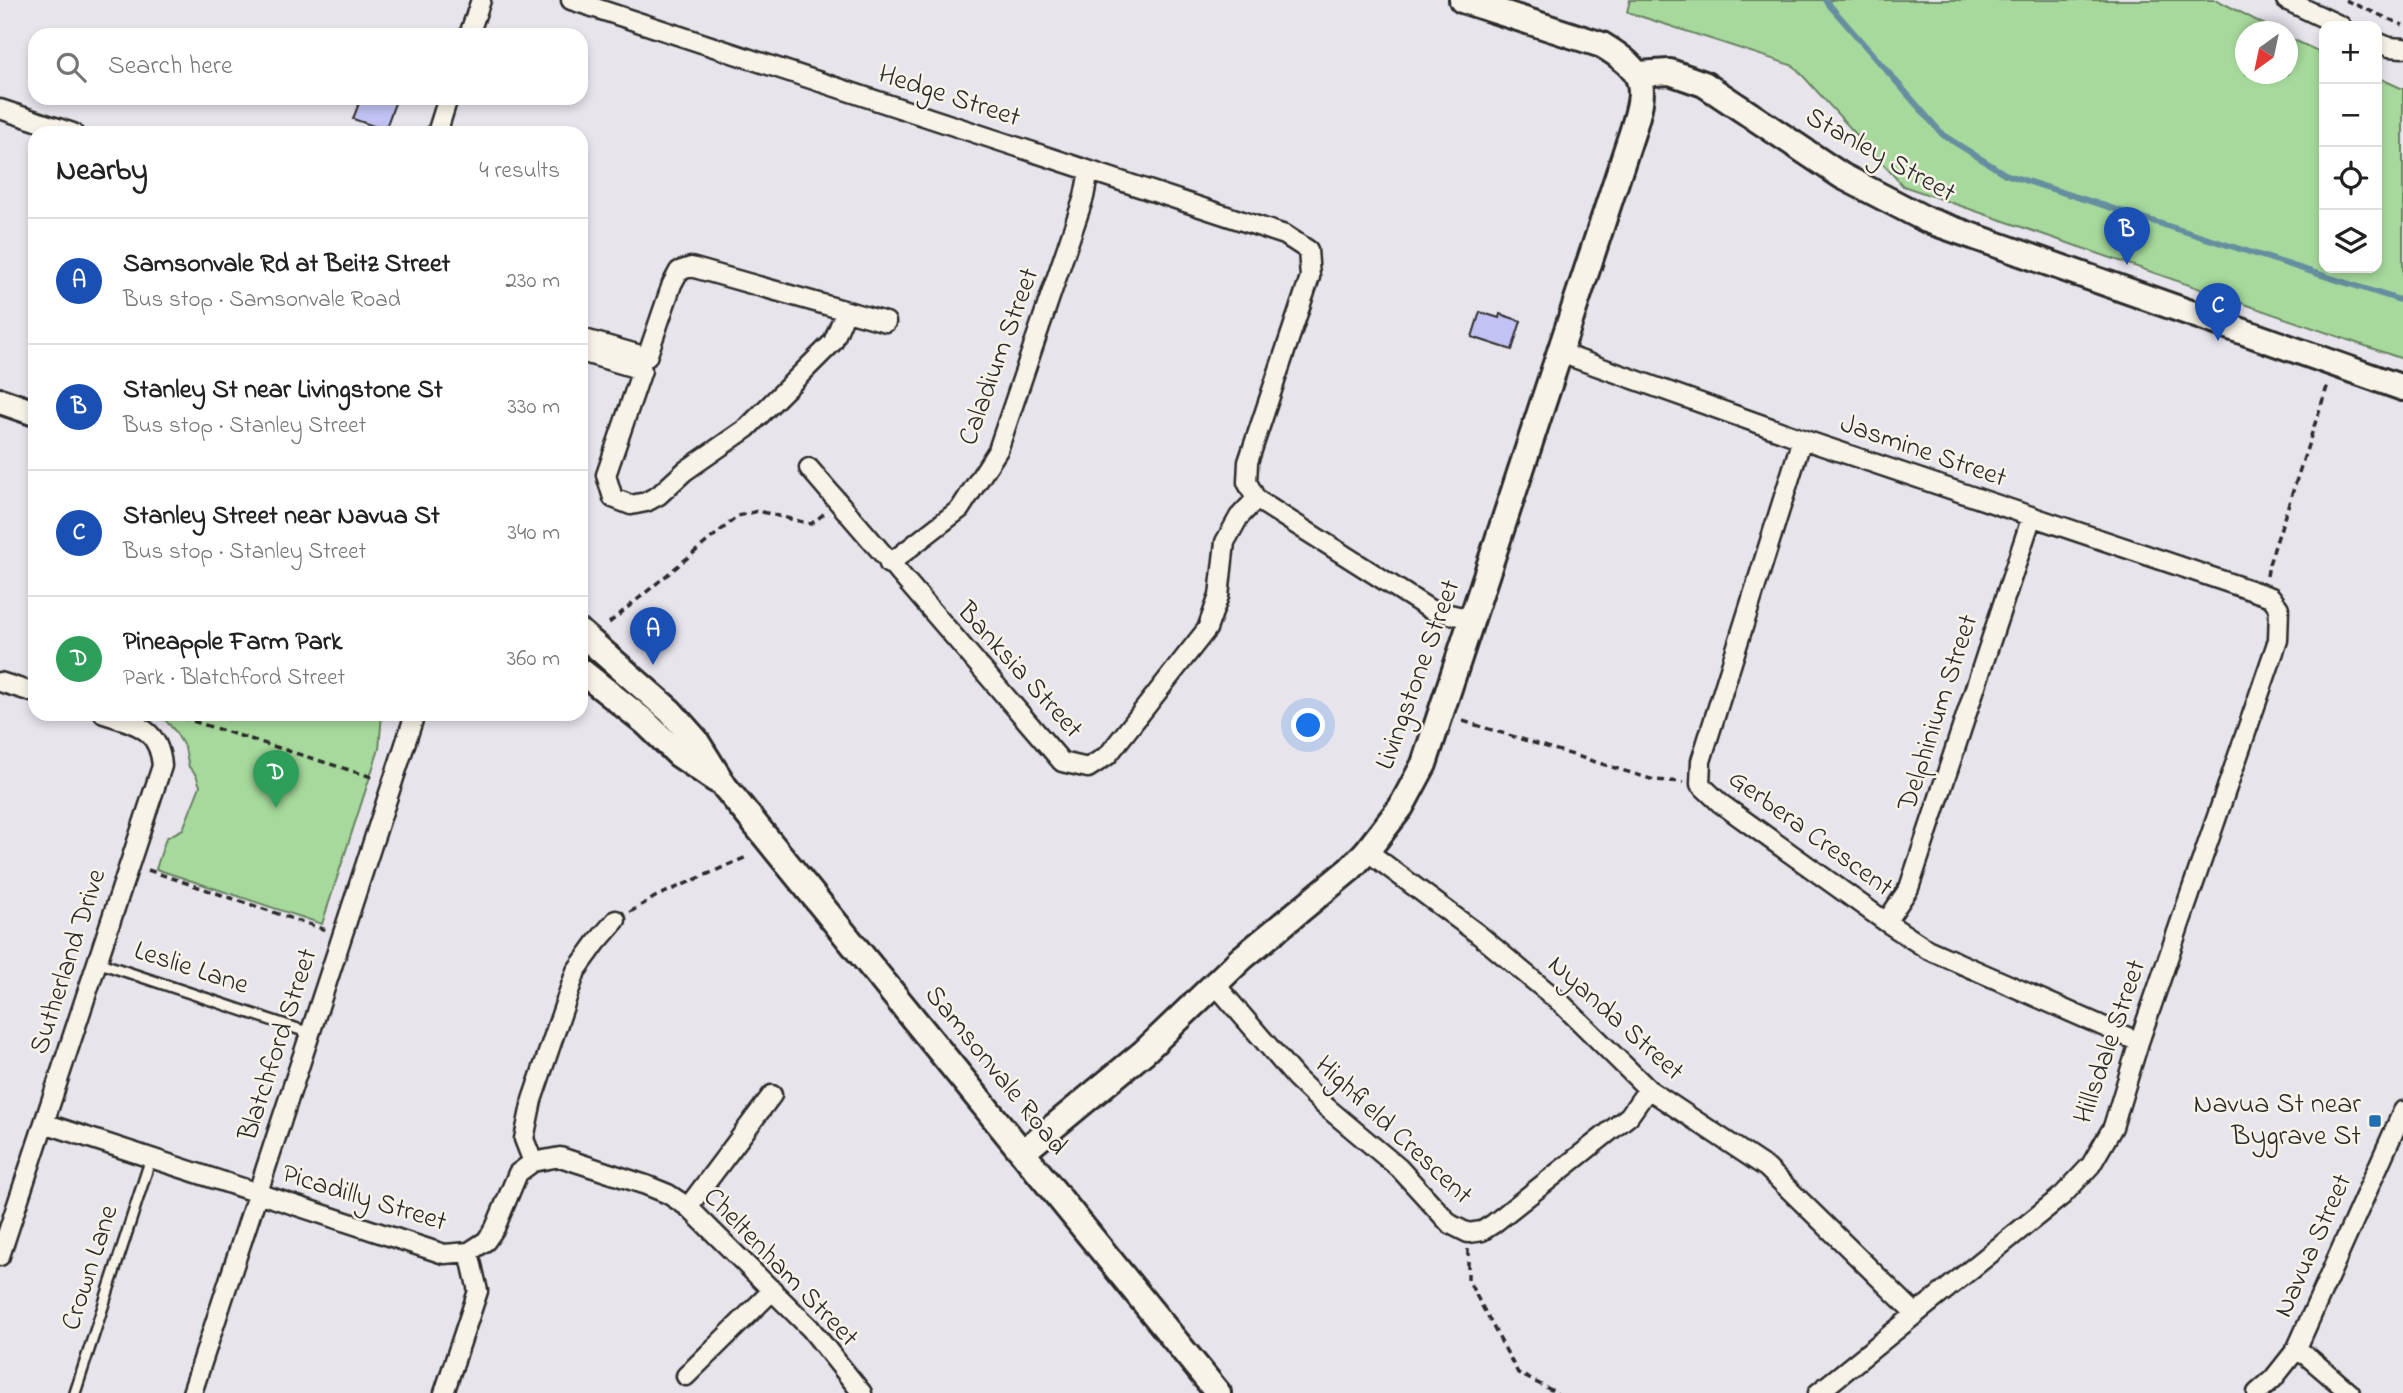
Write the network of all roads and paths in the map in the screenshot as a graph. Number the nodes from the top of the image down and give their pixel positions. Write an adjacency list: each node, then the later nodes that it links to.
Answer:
1 (481, 0): 8 (street)
2 (571, 0): 16 (street, Hedge Street)
3 (1462, 0): 11 (street)
4 (2286, 0): 6 (street)
5 (2345, 0): 7 (path)
6 (2331, 21)
7 (2403, 26)
8 (471, 28)
9 (2382, 44): 10 (street)
10 (2403, 48)
11 (1638, 74): 21 (street, Livingstone Street); 23 (street, Stanley Street)
12 (446, 105): 15 (street)
13 (0, 108): 14 (street)
14 (53, 126)
15 (439, 126)
16 (1089, 171): 28 (street, Hedge Street); 31 (street, Caladium Street)
17 (846, 311): 18 (street); 19 (street); 20 (street)
18 (886, 322)
19 (588, 340)
20 (588, 354)
21 (1560, 354): 26 (street, Jasmine Street); 33 (street, Livingstone Street)
22 (2328, 382): 32 (path)
23 (2403, 387)
24 (0, 401): 25 (street)
25 (28, 411)
26 (1802, 439): 30 (street, Jasmine Street); 44 (street, Gerbera Crescent)
27 (809, 468): 29 (street, Banksia Street)
28 (1256, 499): 31 (street, Banksia Street); 33 (street)
29 (838, 503): 31 (street, Banksia Street); 34 (path)
30 (2032, 516): 32 (street, Jasmine Street); 50 (street, Delphinium Street)
31 (889, 564)
32 (2269, 588): 55 (street, Hillsdale Street)
33 (1472, 619): 46 (street, Livingstone Street)
34 (609, 623)
35 (588, 638): 45 (street, Samsonvale Road)
36 (588, 677): 45 (street, Samsonvale Road)
37 (0, 682): 38 (street)
38 (28, 690)
39 (123, 721): 52 (street, Sutherland Drive)
40 (192, 721): 43 (path)
41 (413, 721): 54 (street, Blatchford Street)
42 (1463, 721): 44 (path)
43 (375, 779)
44 (1700, 784): 50 (street, Gerbera Crescent)
45 (725, 787): 60 (street, Samsonvale Road)
46 (1367, 852): 53 (street, Livingstone Street); 56 (street, Nyanda Street)
47 (749, 856): 49 (path)
48 (148, 870): 51 (path)
49 (617, 920): 62 (street)
50 (1886, 922): 55 (street, Gerbera Crescent)
51 (326, 930)
52 (97, 962): 54 (lane, Leslie Lane); 59 (street, Sutherland Drive)
53 (1215, 984): 60 (street, Livingstone Street); 65 (street, Highfield Crescent)
54 (310, 1033): 63 (street, Blatchford Street)
55 (2139, 1042): 69 (street, Hillsdale Street)
56 (1648, 1089): 65 (street, Highfield Crescent); 69 (street, Nyanda Street)
57 (772, 1095): 64 (street)
58 (2403, 1111): 70 (street, Navua Street)
59 (44, 1123): 61 (street, Picadilly Street); 67 (street, Sutherland Drive)
60 (1023, 1152): 76 (street, Samsonvale Road)
61 (151, 1158): 63 (street, Picadilly Street); 72 (lane, Crown Lane)
62 (533, 1161): 64 (street, Cheltenham Street); 66 (street)
63 (258, 1193): 66 (street, Picadilly Street); 73 (street, Blatchford Street)
64 (688, 1207): 68 (street, Cheltenham Street)
65 (1468, 1233): 77 (path)
66 (469, 1252): 74 (street)
67 (0, 1256)
68 (773, 1290): 71 (street); 75 (street, Cheltenham Street)
69 (1916, 1314): 78 (street, Hillsdale Street)
70 (2296, 1350): 79 (street, Navua Street); 80 (street)
71 (686, 1376)
72 (75, 1393)
73 (192, 1393)
74 (444, 1393)
75 (862, 1393)
76 (1219, 1393)
77 (1557, 1393)
78 (1818, 1393)
79 (2257, 1393)
80 (2350, 1393)

